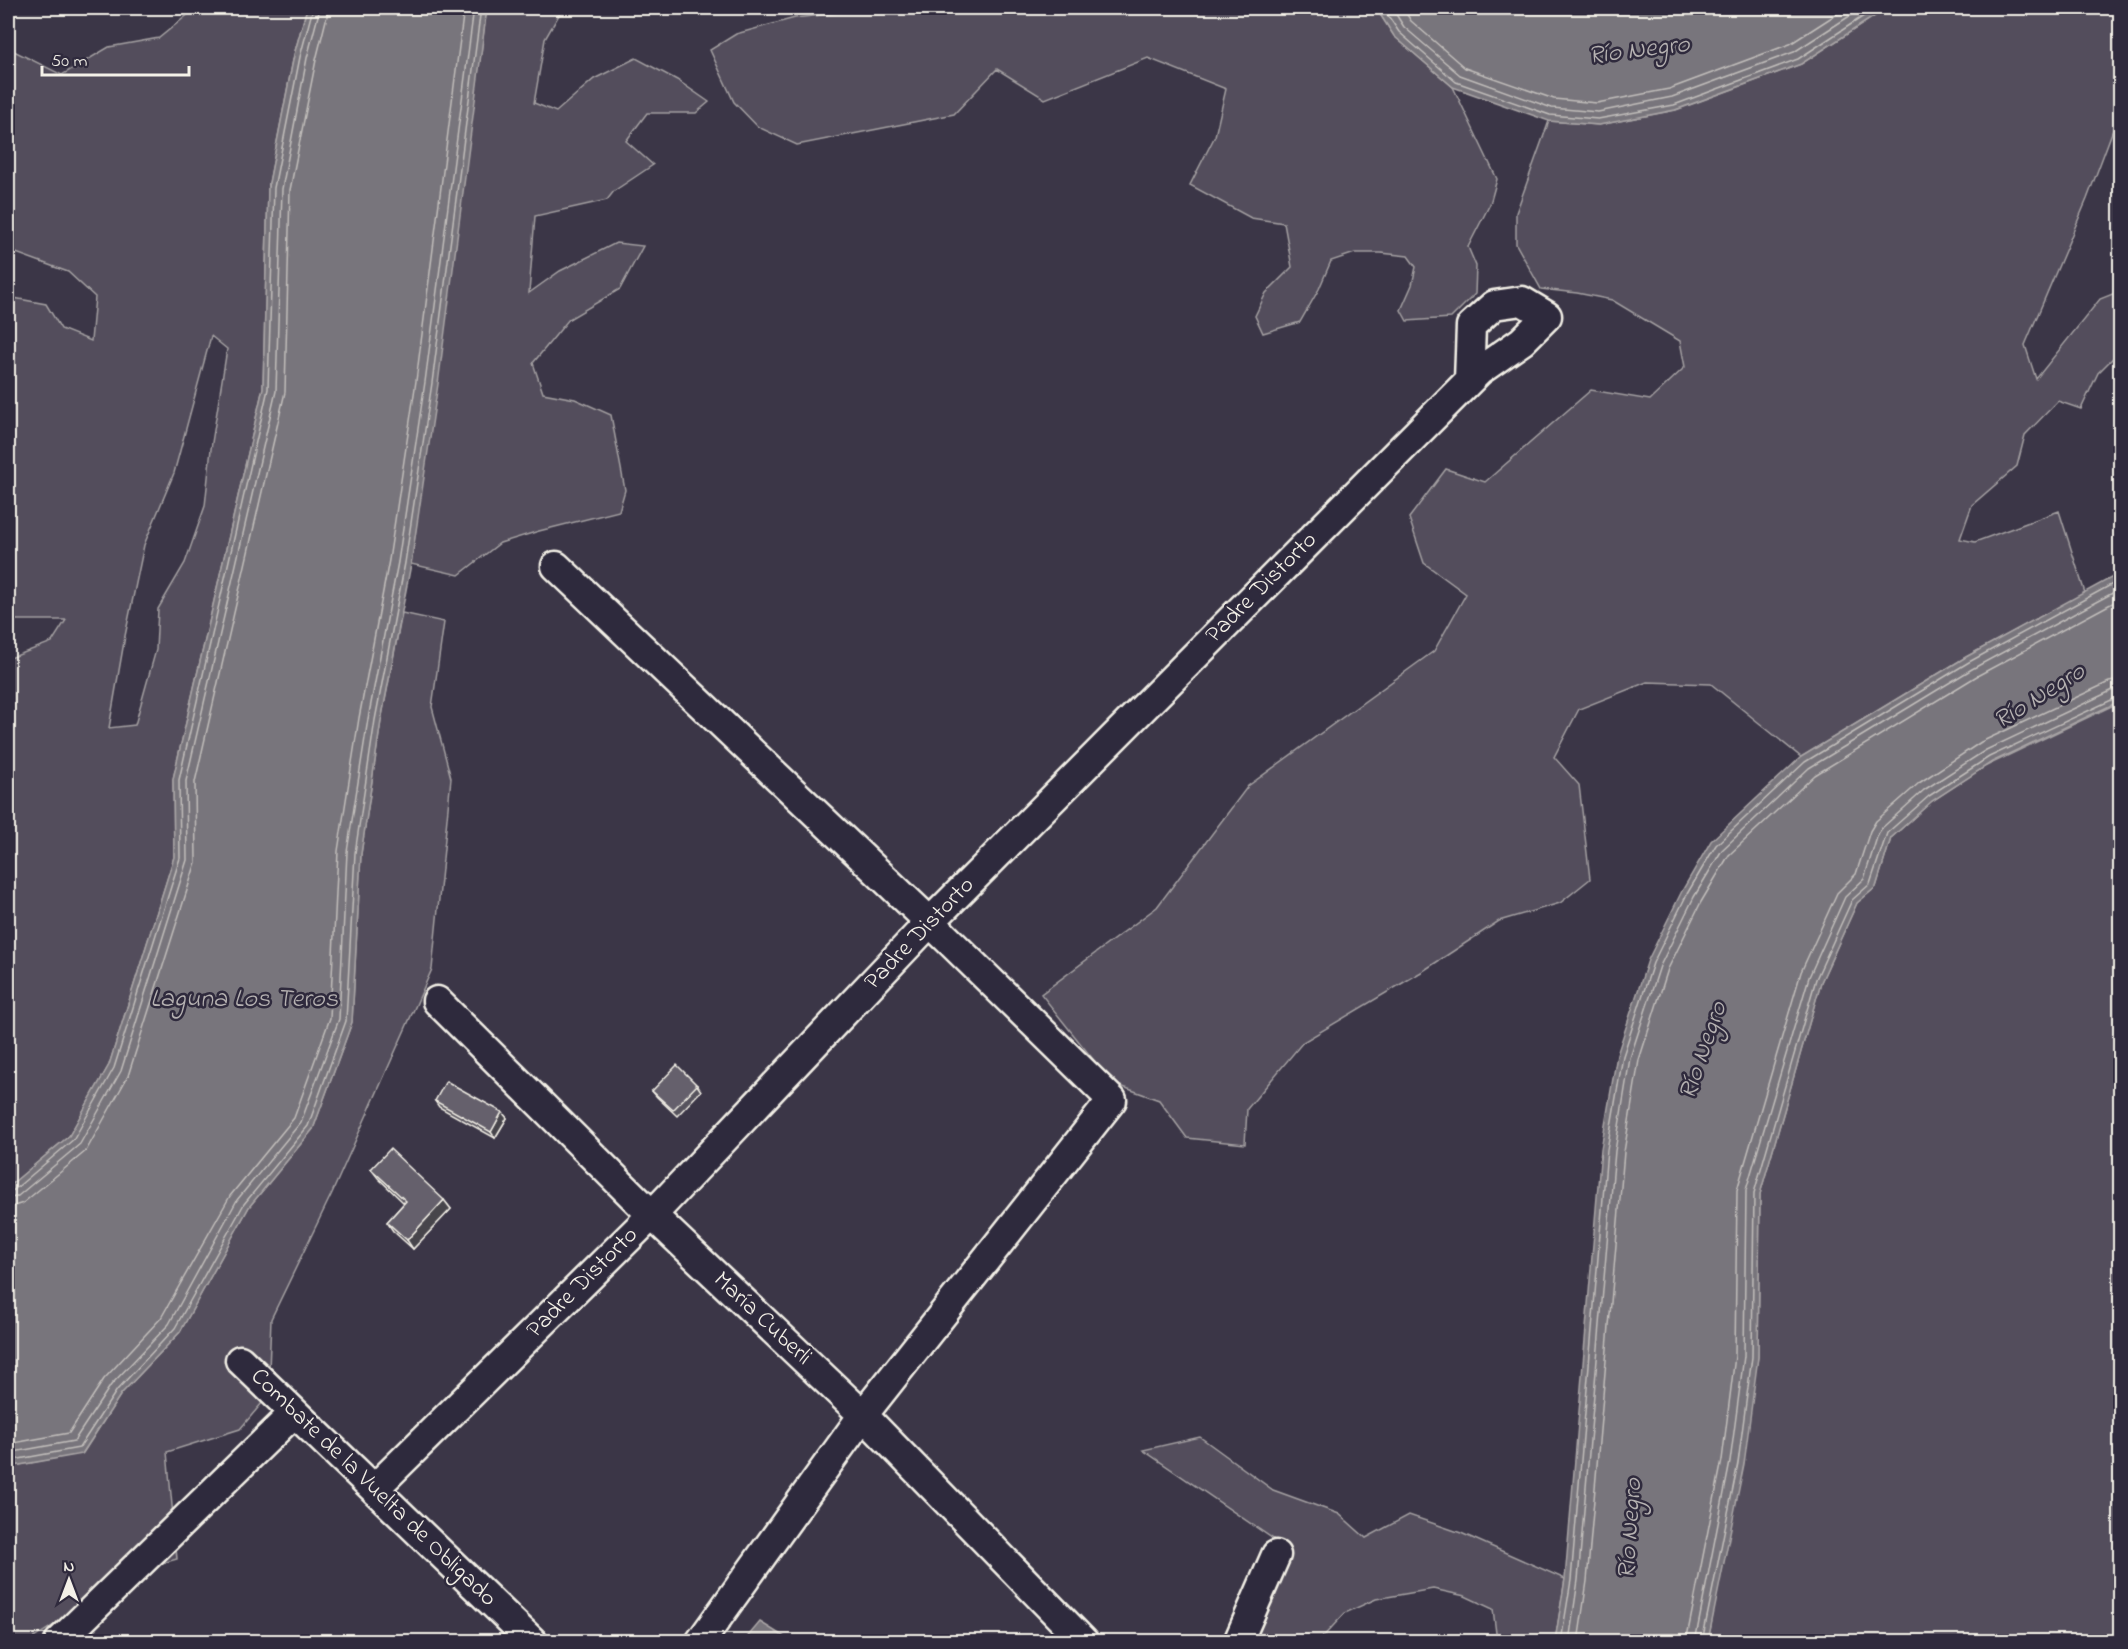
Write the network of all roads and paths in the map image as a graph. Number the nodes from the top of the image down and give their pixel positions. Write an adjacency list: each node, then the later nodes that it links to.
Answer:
1 (1469, 381): 3 (street, Padre Distorto)
2 (556, 566): 3 (street)
3 (930, 922): 5 (street, Padre Distorto); 8 (street)
4 (437, 1001): 5 (street, María Cuberli)
5 (652, 1215): 8 (street, María Cuberli); 9 (street, Padre Distorto)
6 (240, 1360): 7 (street, Combate de la Vuelta de Obligado)
7 (294, 1413): 9 (street, Combate de la Vuelta de Obligado); 11 (street)
8 (863, 1415): 13 (street); 14 (street, María Cuberli)
9 (375, 1489): 12 (street, Combate de la Vuelta de Obligado)
10 (1276, 1555): 15 (street)
11 (59, 1641)
12 (533, 1641)
13 (700, 1641)
14 (1083, 1641)
15 (1238, 1641)

